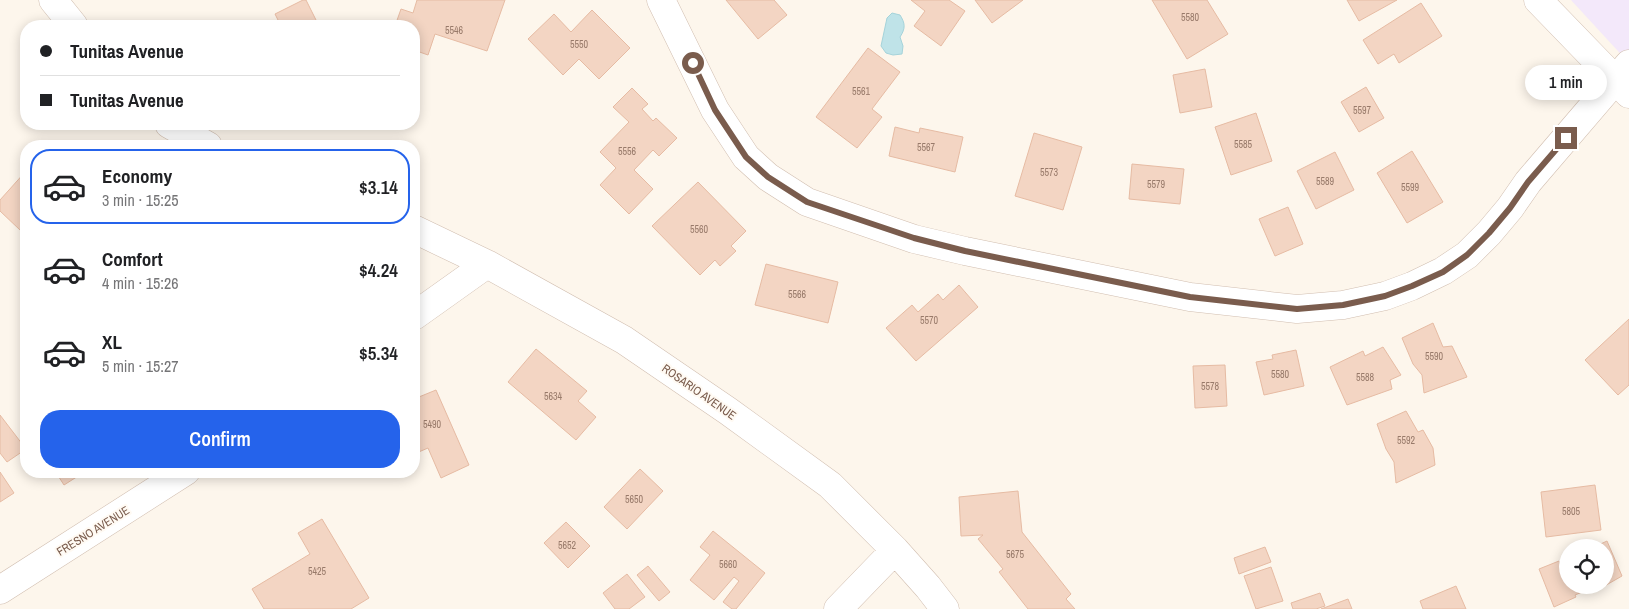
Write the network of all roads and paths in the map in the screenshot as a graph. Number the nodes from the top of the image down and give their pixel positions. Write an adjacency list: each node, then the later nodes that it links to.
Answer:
1 (53, 0): 4 (street)
2 (661, 0): 5 (street)
3 (1538, 0): 5 (street)
4 (69, 20)
5 (1625, 79)
6 (180, 130): 7 (street)
7 (197, 140)
8 (420, 233): 9 (street, ROSARIO AVENUE)
9 (487, 264): 10 (street); 12 (street, ROSARIO AVENUE)
10 (420, 312)
11 (175, 478): 13 (street, FRESNO AVENUE)
12 (895, 550): 14 (street); 15 (street, ROSARIO AVENUE)
13 (0, 590)
14 (838, 609)
15 (945, 609)

